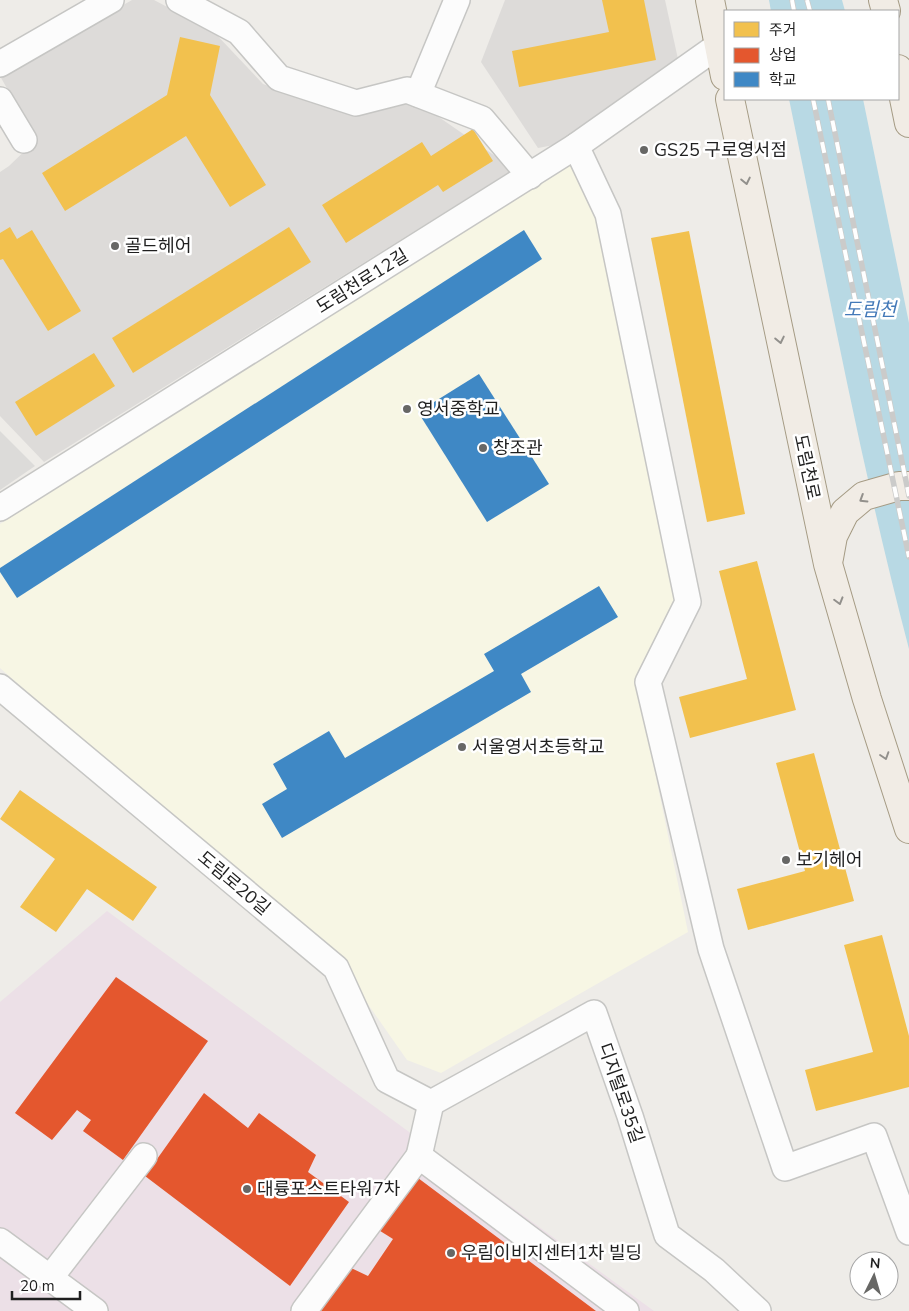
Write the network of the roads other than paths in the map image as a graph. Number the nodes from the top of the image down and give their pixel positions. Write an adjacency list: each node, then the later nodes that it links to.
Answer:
1 (111, 0): 6 (street)
2 (179, 0): 9 (street)
3 (710, 0): 5 (main road)
4 (455, 1): 9 (street)
5 (719, 45): 7 (main road); 14 (street, 도림천로12길)
6 (0, 64)
7 (724, 71)
8 (899, 75): 12 (main road)
9 (418, 94): 15 (street)
10 (0, 100): 13 (street)
11 (730, 100): 18 (main road, 도림천로, one-way to 18)
12 (909, 123)
13 (24, 140)
14 (576, 146): 15 (street, 도림천로12길); 24 (street)
15 (530, 176): 17 (street, 도림천로12길)
16 (909, 486): 18 (main road, one-way to 18)
17 (0, 508)
18 (828, 564): 20 (main road, 도림천로, one-way to 20)
19 (0, 687): 21 (street, 도림로20길)
20 (909, 829)
21 (432, 1102): 23 (street); 30 (street, 디지털로35길)
22 (144, 1156): 26 (street)
23 (419, 1156): 28 (street); 29 (street)
24 (909, 1232)
25 (0, 1242): 26 (street)
26 (50, 1278): 27 (street)
27 (95, 1311)
28 (304, 1311)
29 (626, 1311)
30 (758, 1311)

